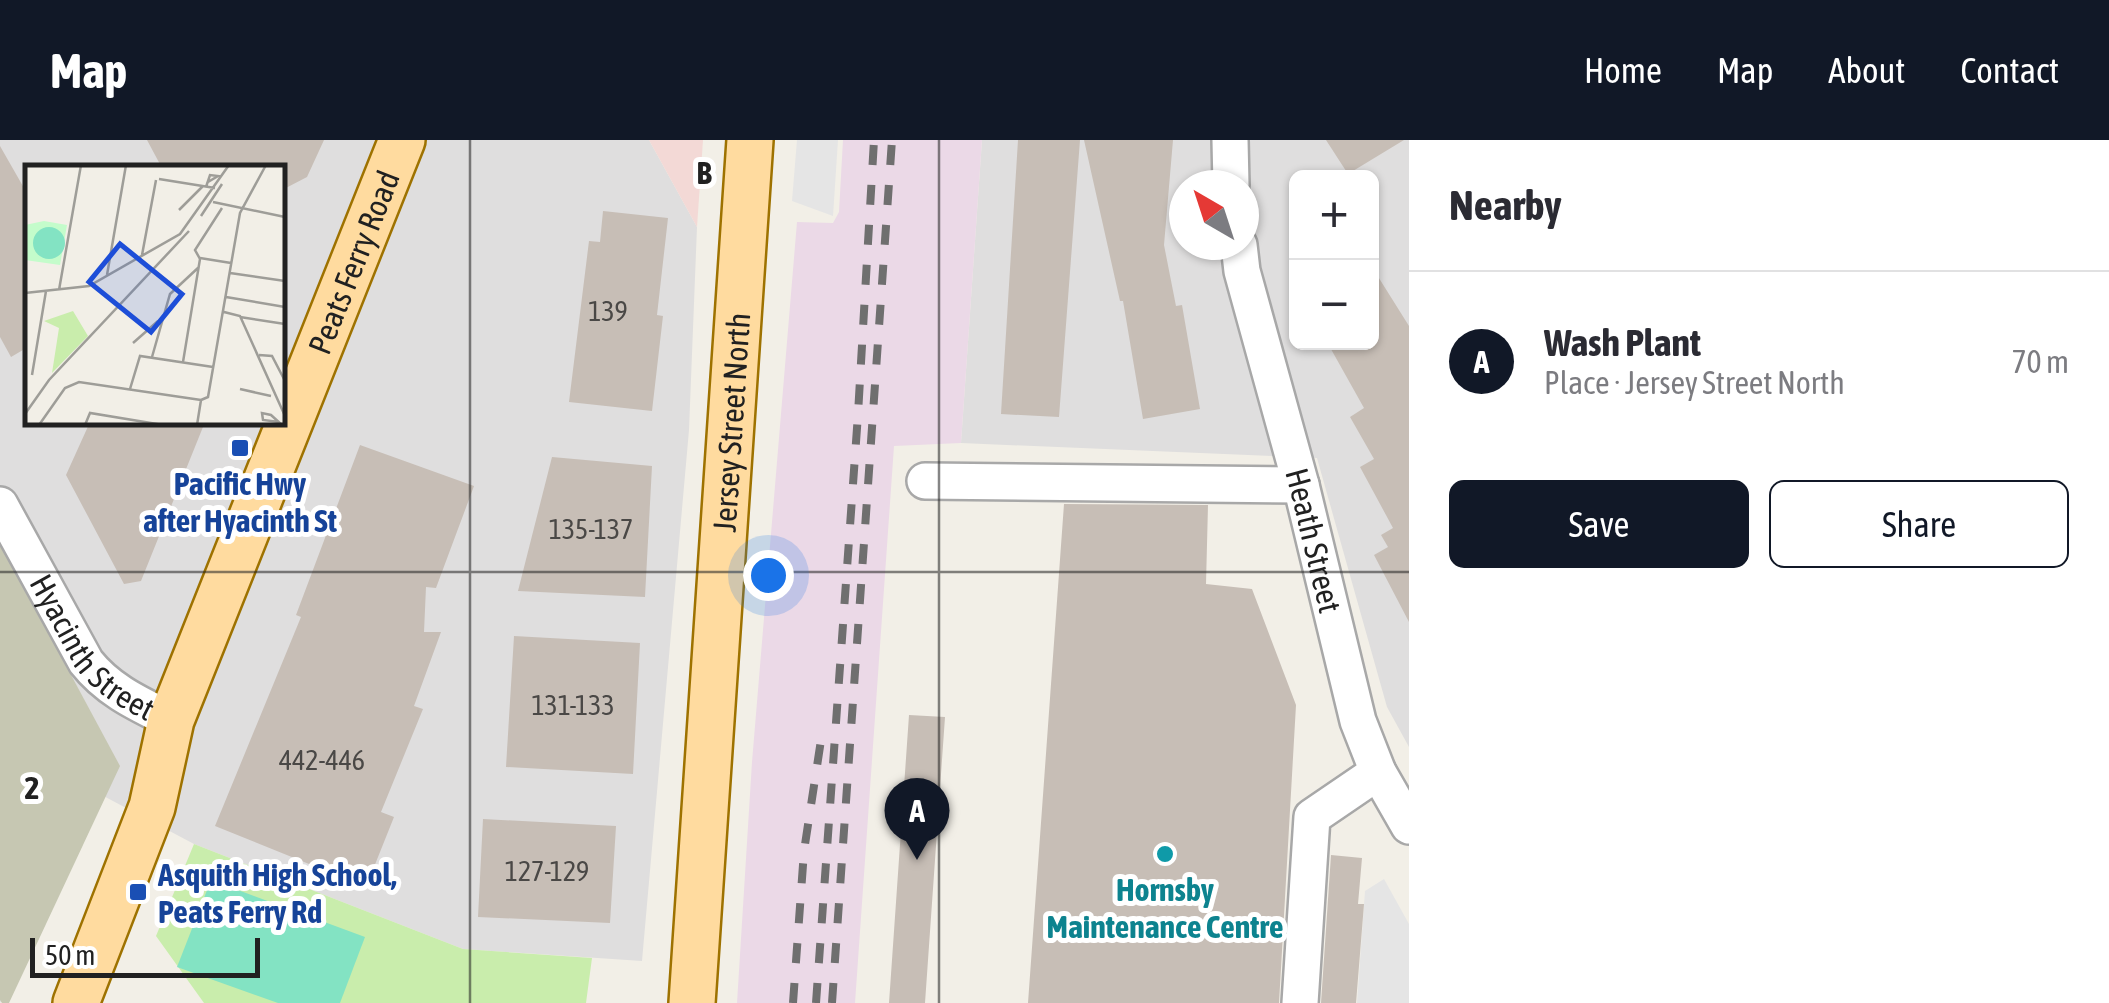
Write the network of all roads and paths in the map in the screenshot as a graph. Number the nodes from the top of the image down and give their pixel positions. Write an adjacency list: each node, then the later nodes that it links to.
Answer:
1 (402, 140): 9 (main road, Peats Ferry Road)
2 (750, 140): 14 (main road, Jersey Street North)
3 (1230, 140): 4 (street)
4 (1231, 170)
5 (1241, 260): 7 (street, Heath Street)
6 (925, 481): 7 (street)
7 (1301, 486): 10 (street, Heath Street)
8 (0, 505): 9 (street, Hyacinth Street)
9 (171, 720): 12 (main road, Peats Ferry Road); 13 (main road, Peats Ferry Road)
10 (1378, 772): 11 (street, Heath Street); 15 (street)
11 (1409, 826)
12 (43, 1003)
13 (76, 1003)
14 (692, 1003)
15 (1300, 1003)

